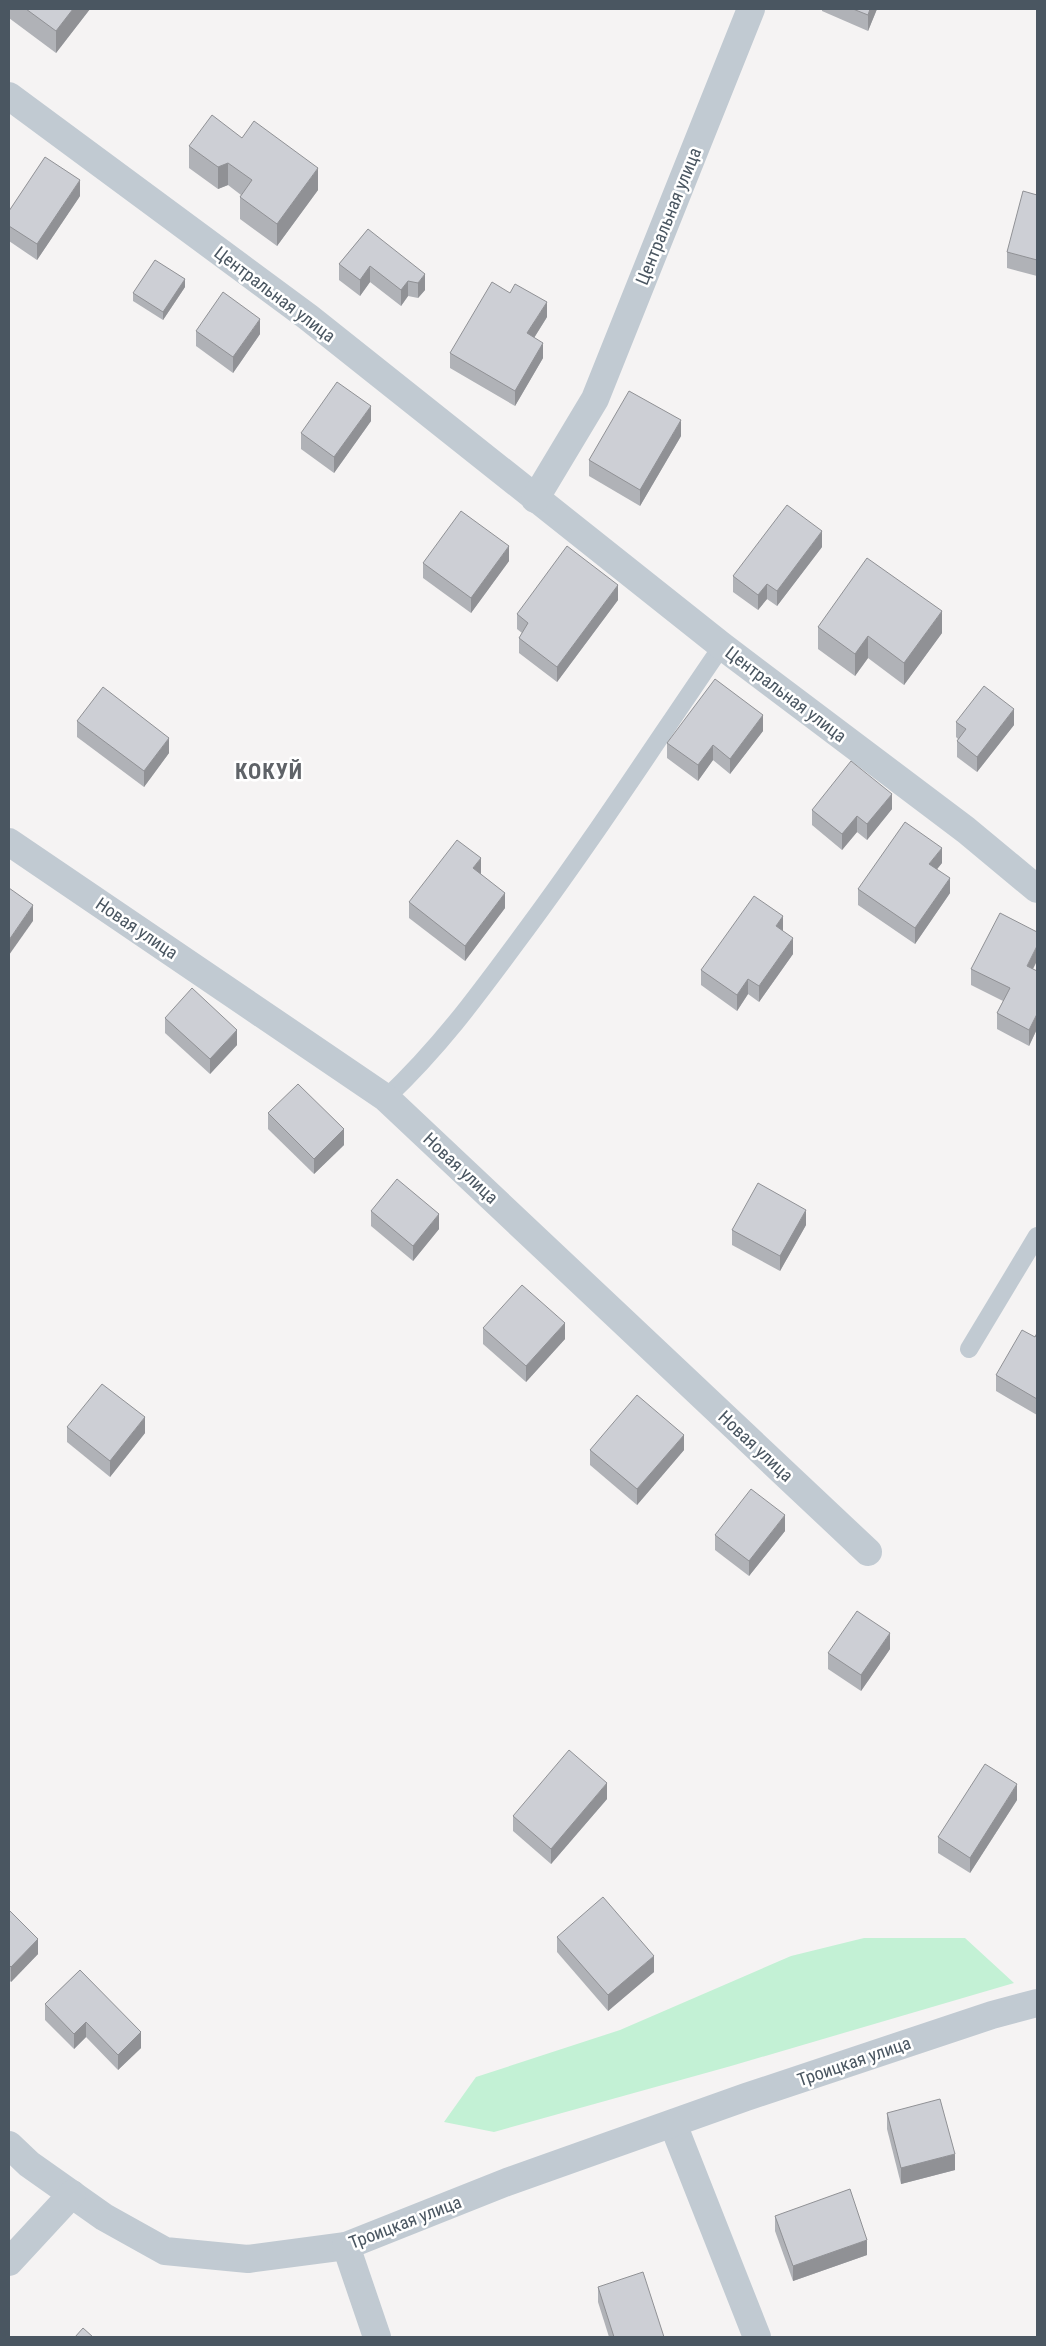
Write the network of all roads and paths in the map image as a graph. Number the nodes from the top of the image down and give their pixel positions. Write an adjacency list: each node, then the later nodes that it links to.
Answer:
1 (751, 9): 3 (street, Центральная улица)
2 (9, 96): 3 (street, Центральная улица)
3 (535, 499): 4 (street, Центральная улица)
4 (722, 646): 6 (street, Центральная улица); 7 (lane)
5 (9, 842): 7 (street, Новая улица)
6 (1037, 888)
7 (386, 1098): 10 (street, Новая улица)
8 (1037, 1236): 9 (lane)
9 (969, 1349)
10 (868, 1552)
11 (1037, 2003): 12 (street, Троицкая улица)
12 (673, 2124): 15 (street, Троицкая улица); 18 (street)
13 (9, 2144): 14 (street, Троицкая улица)
14 (72, 2194): 15 (street, Троицкая улица); 16 (street)
15 (346, 2246): 17 (street)
16 (9, 2262)
17 (377, 2337)
18 (757, 2337)

